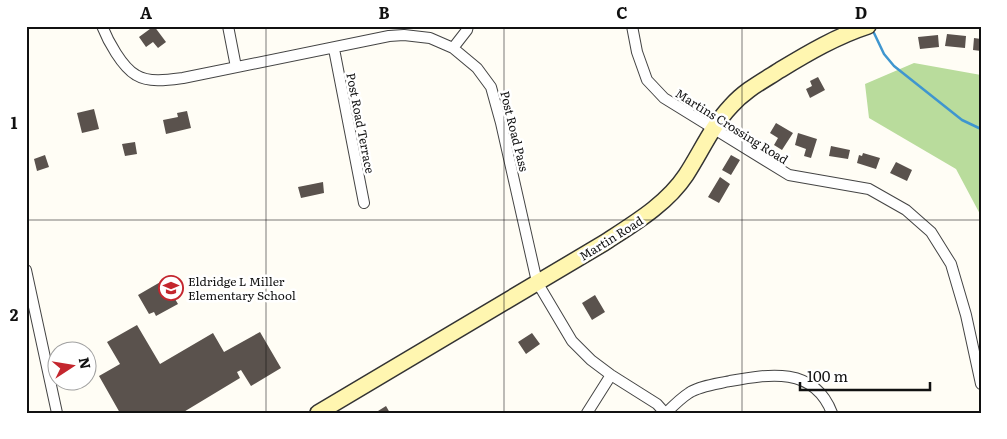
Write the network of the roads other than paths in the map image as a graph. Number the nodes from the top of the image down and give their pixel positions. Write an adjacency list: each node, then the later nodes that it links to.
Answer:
1 (102, 26): 8 (street, Post Road Pass)
2 (228, 26): 8 (street)
3 (468, 26): 6 (street)
4 (632, 26): 9 (street, Martins Crossing Road)
5 (868, 26): 9 (street, Martin Road)
6 (453, 48): 7 (street, Post Road Pass); 12 (street, Post Road Pass)
7 (334, 49): 8 (street, Post Road Pass); 10 (street, Post Road Terrace)
8 (236, 67)
9 (714, 128): 12 (street, Martin Road); 14 (street, Martins Crossing Road)
10 (364, 203)
11 (26, 270): 15 (street)
12 (537, 282): 13 (street, Post Road Pass); 16 (street, Martin Road)
13 (611, 376): 17 (street); 18 (street, Post Road Pass)
14 (981, 384)
15 (57, 413)
16 (318, 413)
17 (587, 413)
18 (666, 413): 19 (street)
19 (832, 413)

